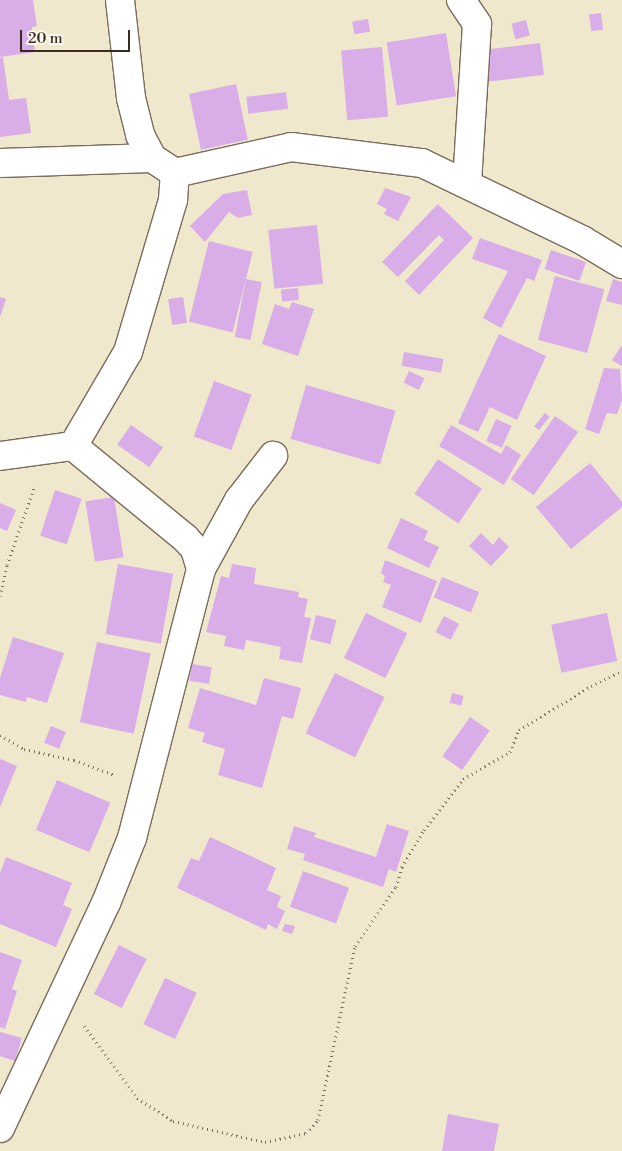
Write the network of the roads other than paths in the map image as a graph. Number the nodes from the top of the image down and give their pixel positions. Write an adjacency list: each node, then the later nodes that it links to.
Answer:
1 (120, 0): 3 (street)
2 (461, 0): 6 (street)
3 (152, 158): 4 (street); 5 (street)
4 (0, 163)
5 (175, 173): 6 (street); 8 (street)
6 (467, 184): 7 (street)
7 (622, 264)
8 (60, 448): 9 (street); 11 (street)
9 (0, 456)
10 (273, 456): 11 (street)
11 (201, 569): 12 (street)
12 (0, 1128)

